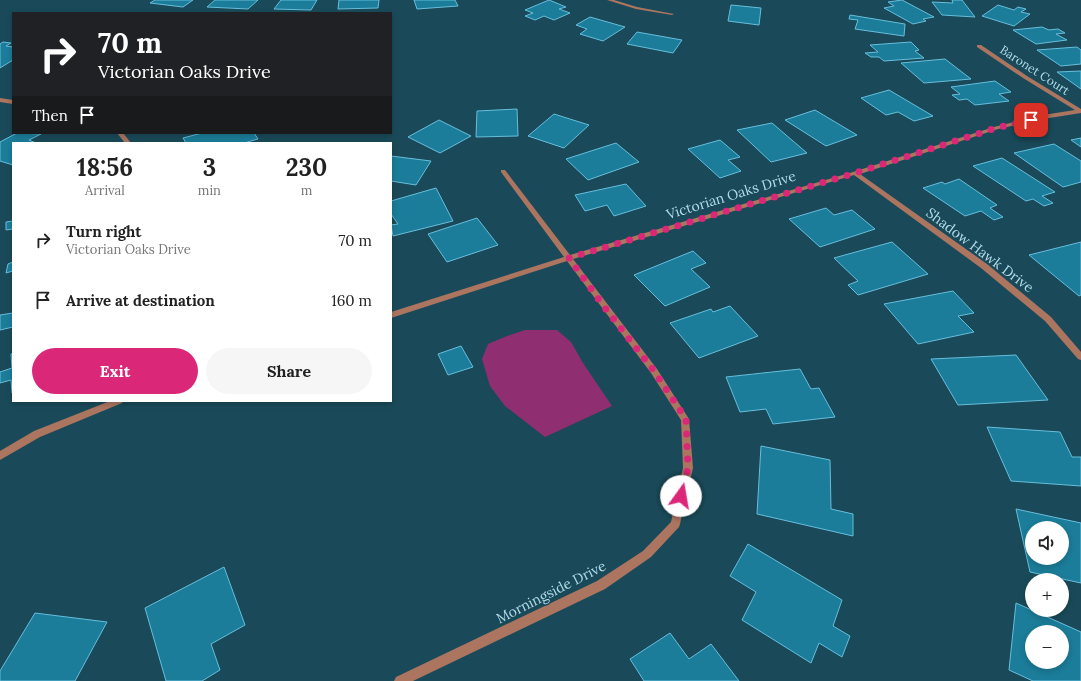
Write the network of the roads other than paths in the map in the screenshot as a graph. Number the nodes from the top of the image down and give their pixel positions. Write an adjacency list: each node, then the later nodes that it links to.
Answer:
1 (609, 0): 2 (street)
2 (672, 14)
3 (979, 46): 6 (street, Baronet Court)
4 (0, 100): 5 (street)
5 (12, 102)
6 (1080, 111): 10 (street, Victorian Oaks Drive)
7 (121, 134): 8 (street)
8 (127, 142)
9 (503, 171): 11 (street, Morningside Drive)
10 (855, 173): 11 (street, Victorian Oaks Drive); 13 (street, Shadow Hawk Drive)
11 (569, 258): 12 (street, Victorian Oaks Drive); 16 (street, Morningside Drive)
12 (392, 315)
13 (1081, 357)
14 (117, 402): 15 (street)
15 (0, 456)
16 (400, 681)

